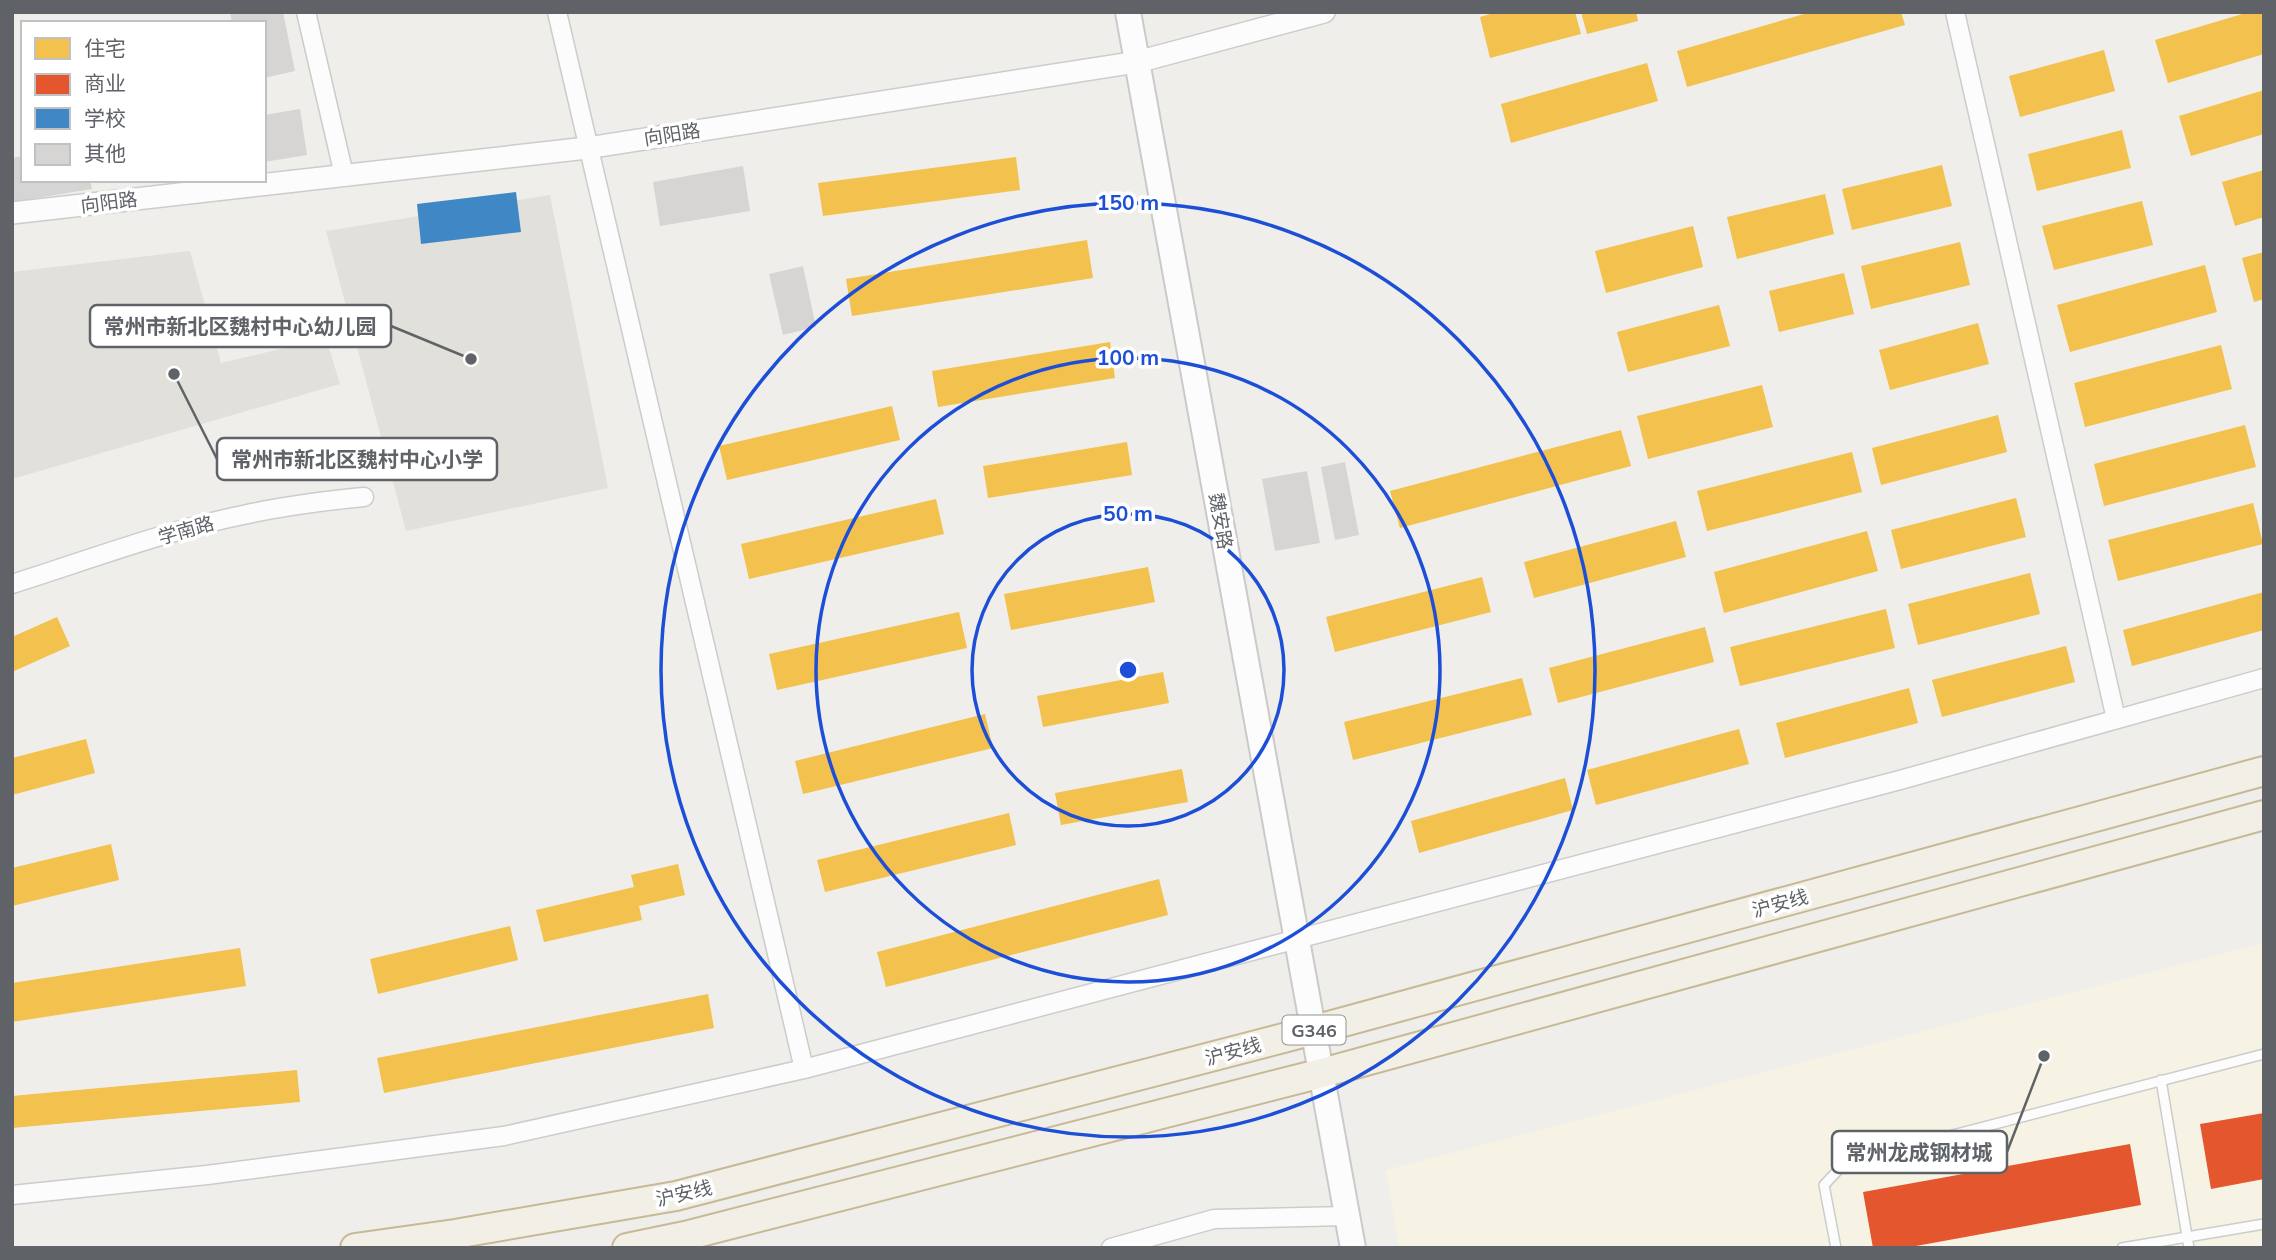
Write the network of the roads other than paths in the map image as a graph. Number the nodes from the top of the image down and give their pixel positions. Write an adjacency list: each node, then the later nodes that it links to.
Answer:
1 (306, 12): 8 (street)
2 (557, 12): 7 (street)
3 (1128, 12): 6 (main road, 魏安路)
4 (1324, 12): 6 (street, 向阳路)
5 (1955, 12): 13 (street)
6 (1137, 62): 7 (street, 向阳路); 16 (main road, 魏安路)
7 (587, 148): 8 (street, 向阳路); 19 (street)
8 (344, 175): 9 (street, 向阳路)
9 (12, 214)
10 (364, 497): 11 (street, 学南路)
11 (12, 583)
12 (2264, 678): 13 (street)
13 (2116, 719): 16 (street)
14 (2264, 771): 17 (highway, 沪安线 / G346)
15 (2264, 815): 20 (highway, G346)
16 (1297, 939): 17 (main road, 魏安路); 19 (street)
17 (1314, 1030): 20 (main road, 魏安路); 26 (highway, 沪安线 / G346)
18 (2264, 1054): 21 (lane)
19 (804, 1069): 22 (street)
20 (1322, 1073): 23 (main road, 魏安路); 27 (highway, G346)
21 (2161, 1080): 25 (lane); 30 (lane)
22 (12, 1195)
23 (1347, 1216): 28 (street); 29 (main road, 魏安路)
24 (2264, 1224): 25 (lane)
25 (2187, 1237): 31 (lane); 32 (lane)
26 (355, 1248)
27 (627, 1248)
28 (1111, 1248)
29 (1353, 1248)
30 (1836, 1248)
31 (2123, 1248)
32 (2189, 1248)

